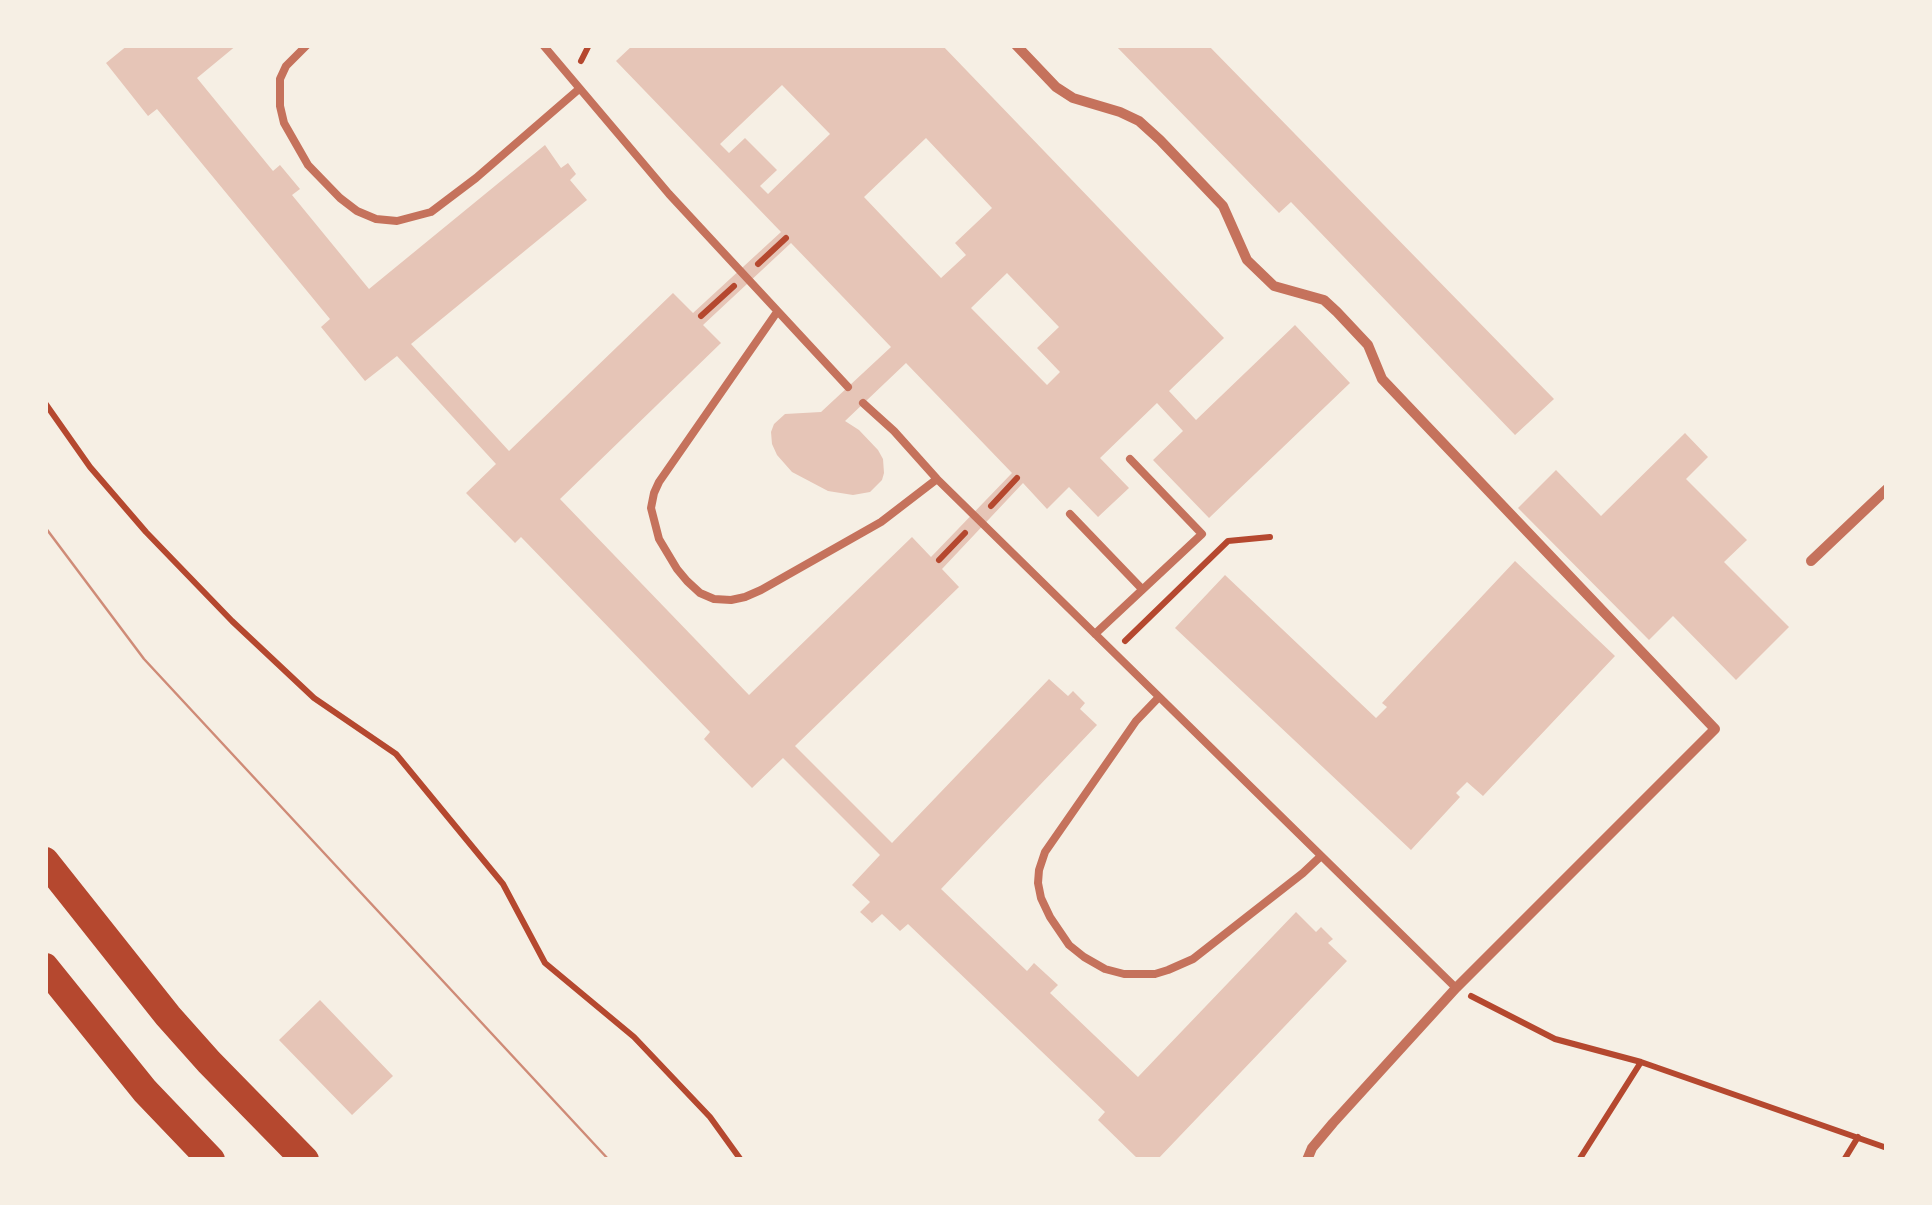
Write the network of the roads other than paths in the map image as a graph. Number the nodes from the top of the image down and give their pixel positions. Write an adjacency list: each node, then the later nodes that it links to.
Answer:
1 (307, 45): 4 (lane)
2 (543, 45): 4 (lane)
3 (1016, 45): 19 (street)
4 (579, 89): 5 (lane)
5 (777, 312): 6 (lane); 9 (lane)
6 (848, 387)
7 (863, 404): 9 (lane)
8 (1130, 459): 13 (lane)
9 (937, 479): 14 (lane)
10 (1887, 489): 12 (street)
11 (1070, 514): 13 (lane)
12 (1811, 560)
13 (1142, 590): 14 (lane)
14 (1094, 634): 15 (lane)
15 (1159, 697): 16 (lane); 16 (lane)
16 (1321, 856): 19 (lane)
17 (45, 861): 21 (highway)
18 (45, 967): 20 (highway)
19 (1456, 988): 22 (street)
20 (211, 1160)
21 (305, 1160)
22 (1307, 1160)

